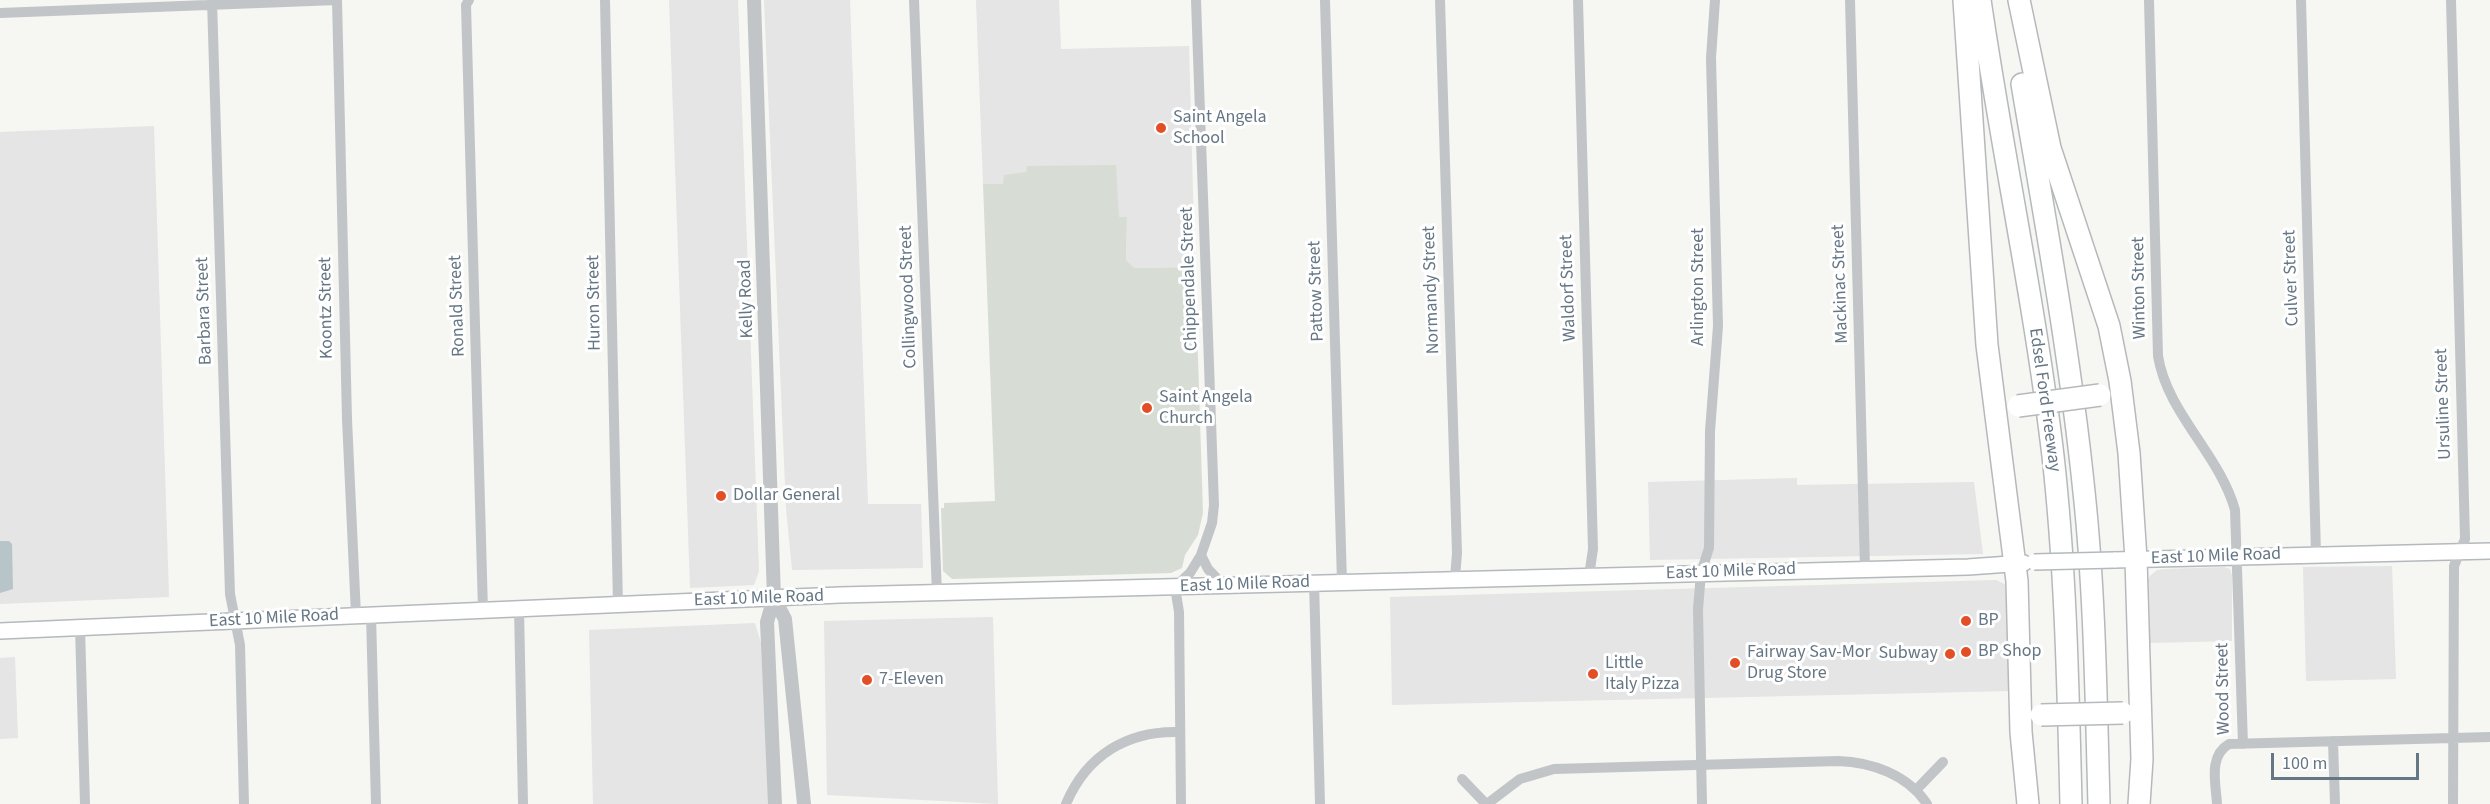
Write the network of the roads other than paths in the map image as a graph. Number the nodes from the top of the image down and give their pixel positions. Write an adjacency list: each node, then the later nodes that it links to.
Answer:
1 (337, 0): 19 (street); 44 (street, Koontz Street)
2 (469, 0): 43 (street, Ronald Street)
3 (605, 0): 41 (street, Huron Street)
4 (754, 0): 40 (street, Kelly Road)
5 (914, 0): 39 (street, Collingwood Street)
6 (1196, 0): 27 (street, Chippendale Street)
7 (1325, 0): 36 (street, Pattow Street)
8 (1440, 0): 34 (street, Normandy Street)
9 (1578, 0): 33 (street, Waldorf Street)
10 (1715, 0): 32 (street, Arlington Street)
11 (1850, 0): 31 (street, Mackinac Street)
12 (1964, 0): 23 (highway)
13 (1980, 0): 73 (highway, Edsel Ford Freeway)
14 (2008, 0): 74 (highway, Edsel Ford Freeway)
15 (2019, 0): 22 (highway)
16 (2149, 0): 28 (street, Winton Street)
17 (2301, 0): 26 (street, Culver Street)
18 (2451, 0): 25 (street, Ursuline Street)
19 (212, 2): 20 (street); 45 (street, Barbara Street)
20 (77, 5): 21 (street)
21 (0, 14)
22 (2123, 406): 23 (highway, bridge); 29 (highway)
23 (1996, 424): 30 (highway)
24 (2490, 550): 25 (main road, East 10 Mile Road)
25 (2460, 551): 26 (main road, East 10 Mile Road); 53 (street, Ursuline Street)
26 (2316, 554): 28 (main road, East 10 Mile Road)
27 (1201, 555): 37 (street); 38 (street, Chippendale Street)
28 (2238, 555): 29 (main road, East 10 Mile Road); 55 (street, Wood Street)
29 (2136, 559): 30 (main road, East 10 Mile Road, bridge); 48 (highway)
30 (2024, 563): 31 (main road, East 10 Mile Road); 49 (highway)
31 (1865, 568): 32 (main road, East 10 Mile Road)
32 (1701, 573): 33 (main road, East 10 Mile Road); 57 (street, Arlington Street)
33 (1589, 576): 34 (main road, East 10 Mile Road)
34 (1455, 578): 36 (main road, East 10 Mile Road)
35 (1314, 582): 36 (main road, East 10 Mile Road); 37 (main road, East 10 Mile Road); 68 (street)
36 (1342, 582)
37 (1223, 585): 38 (main road, East 10 Mile Road)
38 (1175, 587): 39 (main road, East 10 Mile Road); 51 (street)
39 (937, 594): 40 (main road, East 10 Mile Road)
40 (774, 598): 41 (main road, East 10 Mile Road); 50 (street, Kelly Road); 65 (street, Kelly Road)
41 (618, 605): 42 (main road, East 10 Mile Road)
42 (519, 608): 43 (main road, East 10 Mile Road); 63 (street)
43 (483, 611): 44 (main road, East 10 Mile Road)
44 (364, 615): 45 (main road, East 10 Mile Road); 62 (street, Koontz Street)
45 (236, 621): 46 (main road, East 10 Mile Road); 61 (street, Barbara Street)
46 (80, 628): 47 (main road, East 10 Mile Road); 60 (street)
47 (0, 631)
48 (2140, 699): 49 (highway, bridge); 75 (highway)
49 (2021, 704): 72 (highway)
50 (772, 732): 64 (street, Kelly Road); 65 (street)
51 (1180, 732): 66 (street); 67 (street)
52 (2490, 737): 53 (street)
53 (2452, 738): 54 (street); 78 (street, Ursuline Street)
54 (2333, 741): 55 (street); 77 (street)
55 (2243, 744): 76 (street, Wood Street)
56 (1943, 762): 59 (street)
57 (1701, 765): 59 (street); 69 (street); 70 (street, Arlington Street)
58 (1462, 779): 69 (street)
59 (1916, 790): 71 (street)
60 (85, 804)
61 (244, 804)
62 (376, 804)
63 (523, 804)
64 (775, 804)
65 (803, 804)
66 (1065, 804)
67 (1181, 804)
68 (1320, 804)
69 (1487, 804)
70 (1702, 804)
71 (1928, 804)
72 (2028, 804)
73 (2071, 804)
74 (2099, 804)
75 (2139, 804)
76 (2217, 804)
77 (2335, 804)
78 (2453, 804)

